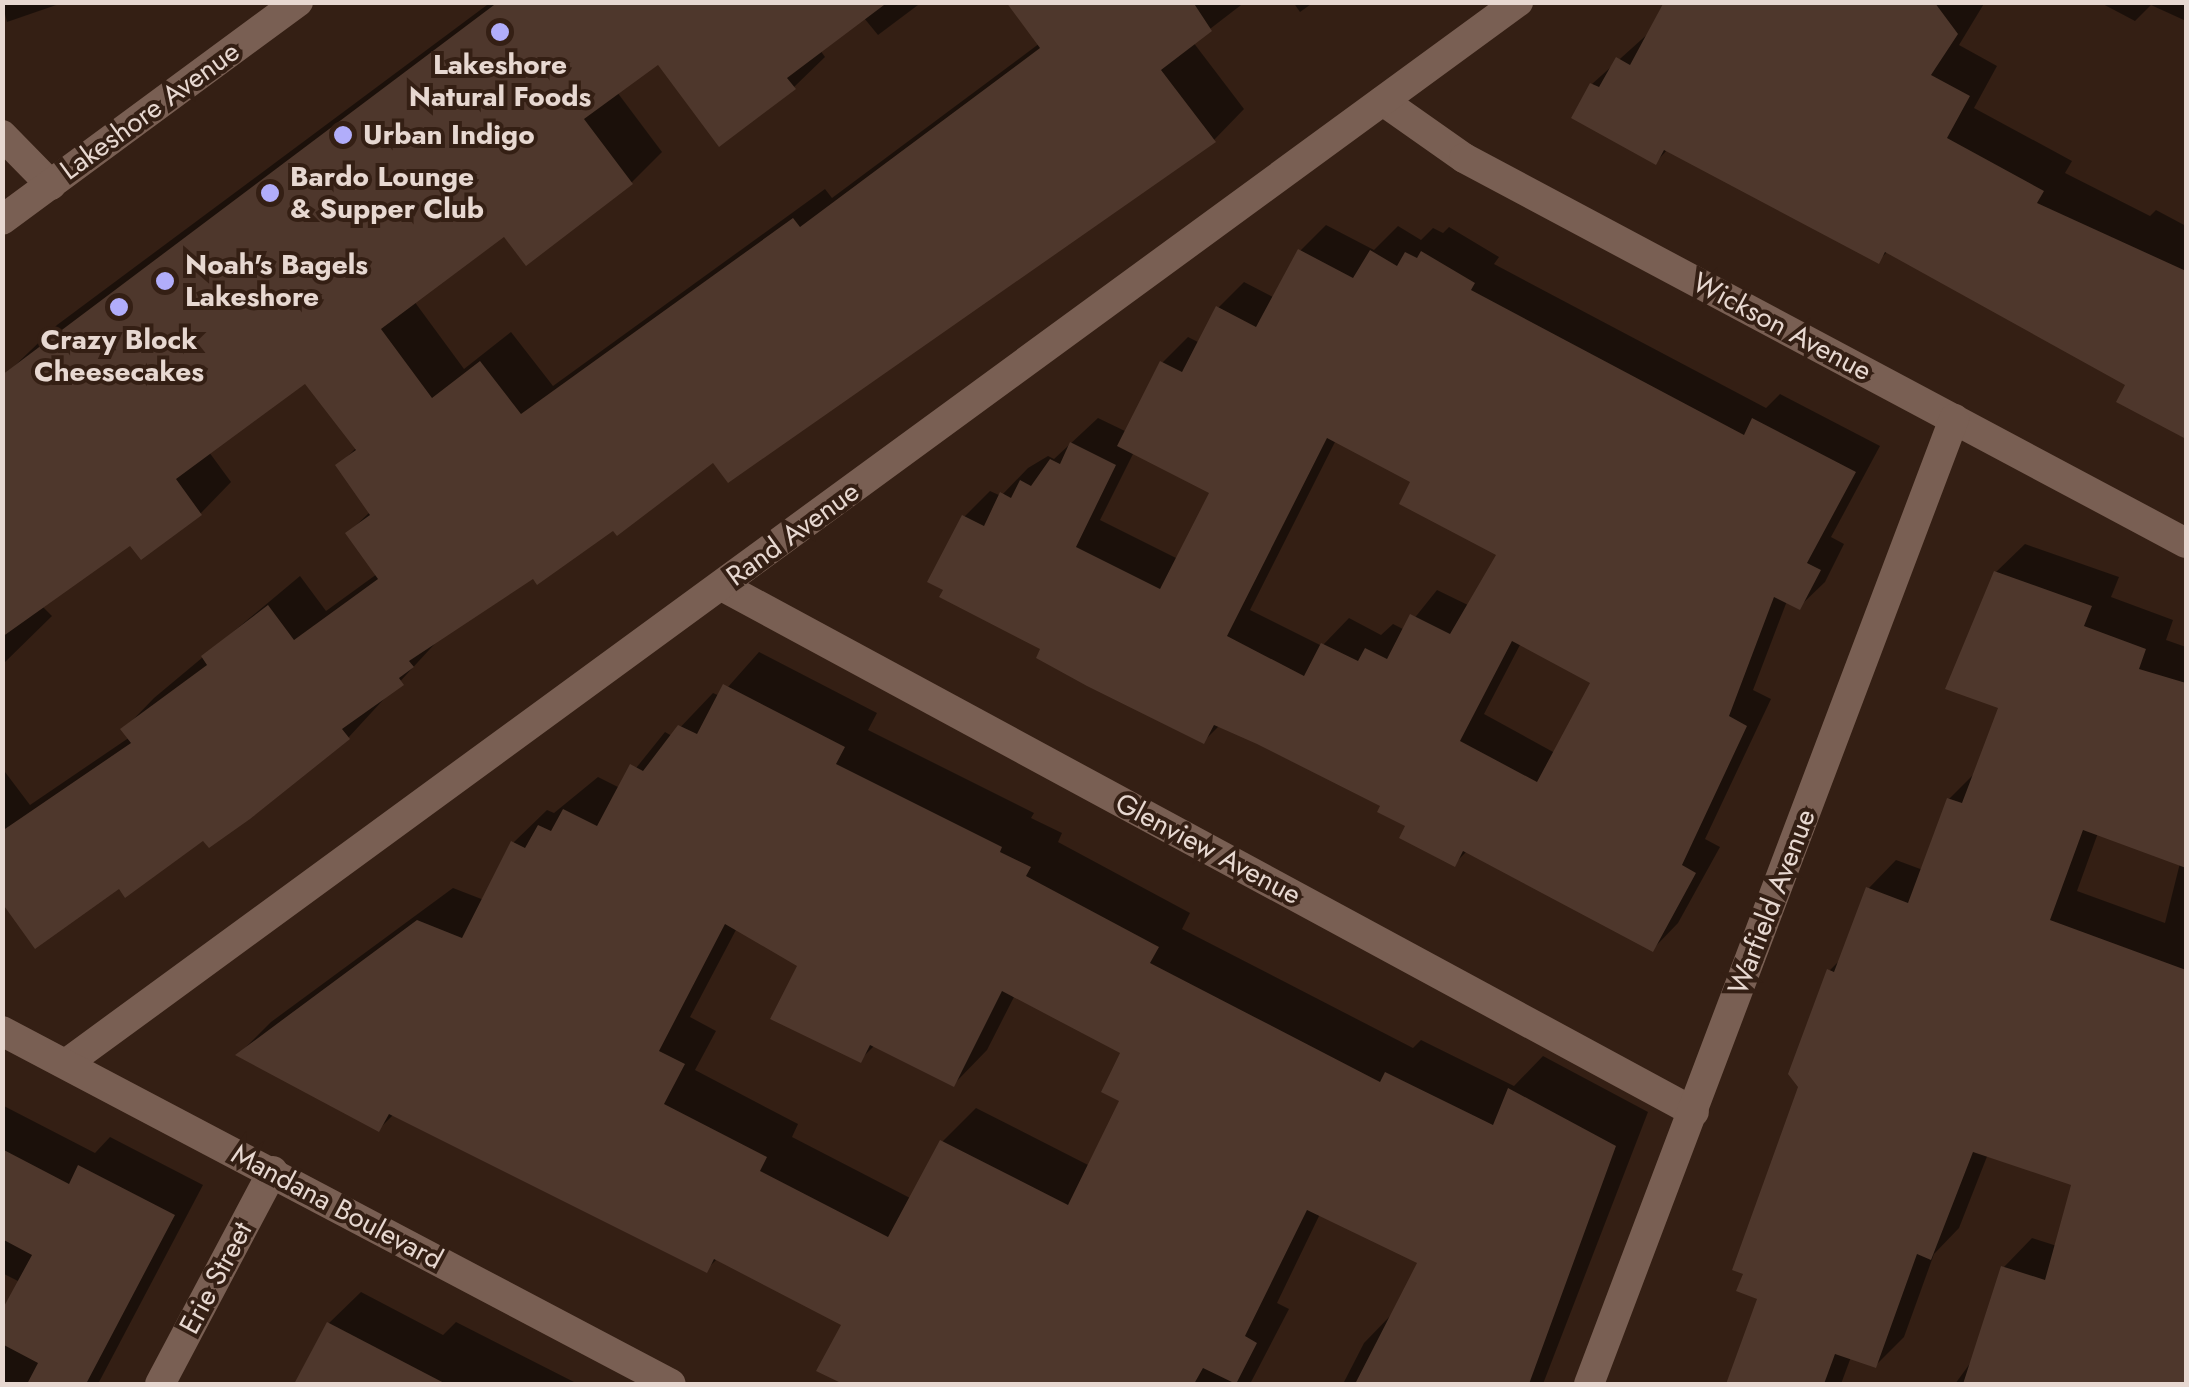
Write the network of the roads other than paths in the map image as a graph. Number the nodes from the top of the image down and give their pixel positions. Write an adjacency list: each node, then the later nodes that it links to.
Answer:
1 (298, 2): 5 (street, Lakeshore Avenue)
2 (1518, 2): 3 (street, Rand Avenue)
3 (1383, 101): 7 (street, Wickson Avenue); 9 (street, Rand Avenue)
4 (2, 135): 5 (street)
5 (50, 185): 6 (street, Lakeshore Avenue)
6 (2, 220)
7 (1954, 419): 8 (street, Wickson Avenue); 12 (street, Warfield Avenue)
8 (2186, 543)
9 (722, 586): 11 (street, Rand Avenue); 12 (street, Glenview Avenue)
10 (2, 1031): 11 (street, Mandana Boulevard)
11 (67, 1063): 13 (street, Mandana Boulevard)
12 (1694, 1112): 16 (street, Warfield Avenue)
13 (272, 1172): 14 (street, Erie Street); 15 (street, Mandana Boulevard)
14 (160, 1384)
15 (671, 1384)
16 (1589, 1384)

